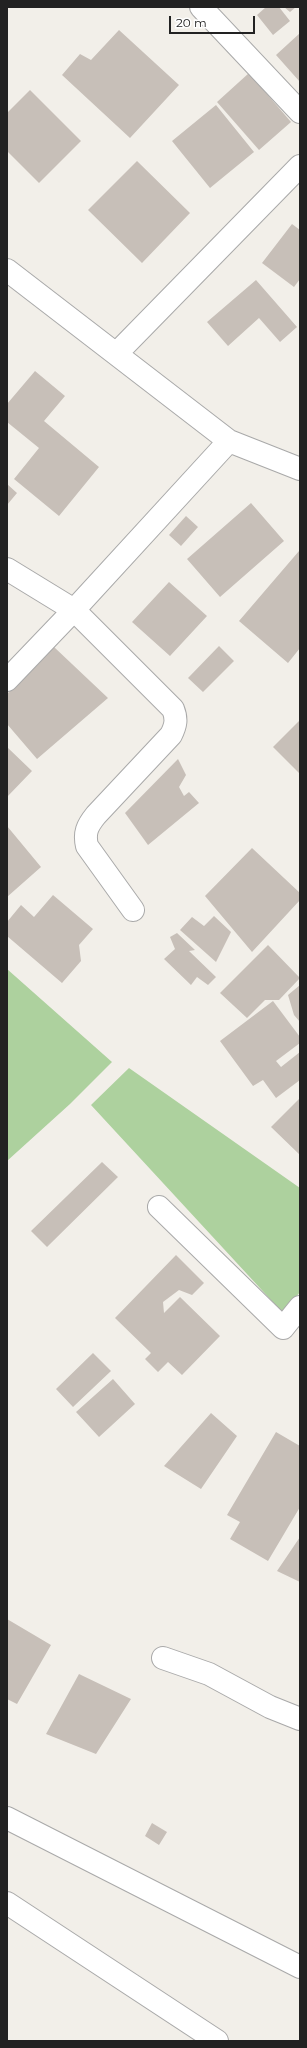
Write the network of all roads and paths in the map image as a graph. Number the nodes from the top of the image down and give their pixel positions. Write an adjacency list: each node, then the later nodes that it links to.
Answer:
1 (201, 7): 2 (street)
2 (300, 112)
3 (300, 166): 5 (street)
4 (7, 270): 5 (street)
5 (117, 353): 6 (street)
6 (229, 440): 7 (street); 9 (street)
7 (300, 469)
8 (7, 569): 9 (street)
9 (74, 610): 10 (street); 11 (street)
10 (7, 680)
11 (133, 910)
12 (159, 1207): 13 (street)
13 (300, 1307)
14 (163, 1658): 15 (street)
15 (300, 1719)
16 (7, 1818): 18 (street)
17 (7, 1903): 19 (street)
18 (300, 1967)
19 (217, 2041)

